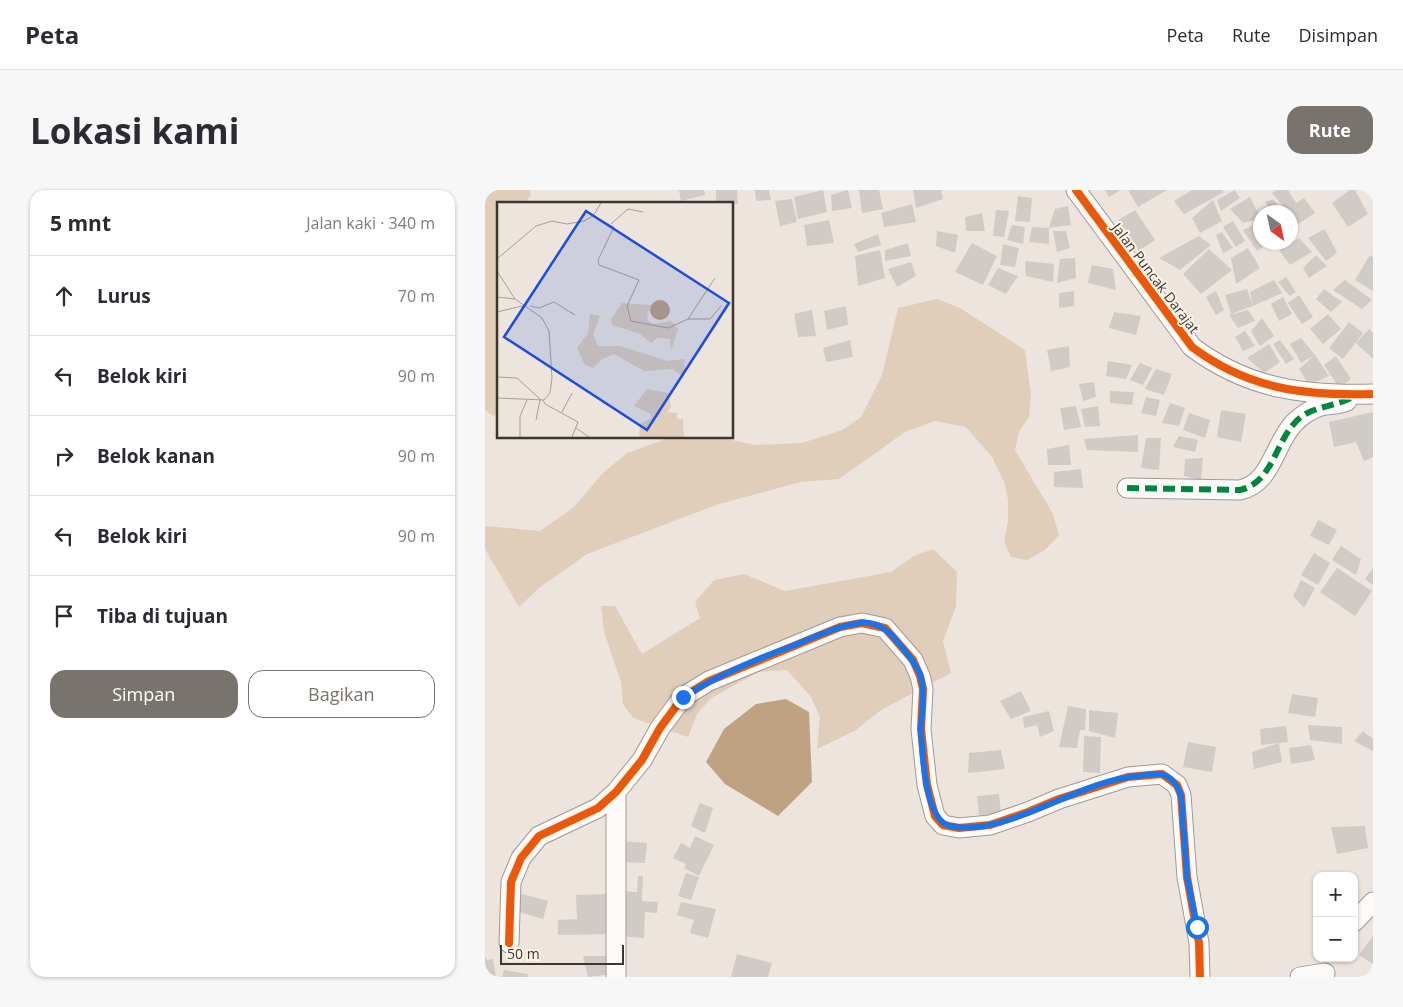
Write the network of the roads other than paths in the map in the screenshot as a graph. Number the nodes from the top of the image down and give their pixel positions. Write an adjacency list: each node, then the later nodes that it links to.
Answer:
1 (1076, 190): 2 (street, Jalan Puncak Darajat)
2 (1368, 392): 3 (street)
3 (1127, 488)
4 (616, 792): 7 (street); 9 (street); 10 (street)
5 (1373, 902): 6 (street)
6 (1358, 918)
7 (509, 943)
8 (1327, 969): 11 (street)
9 (616, 977)
10 (1200, 977)
11 (1300, 977)

